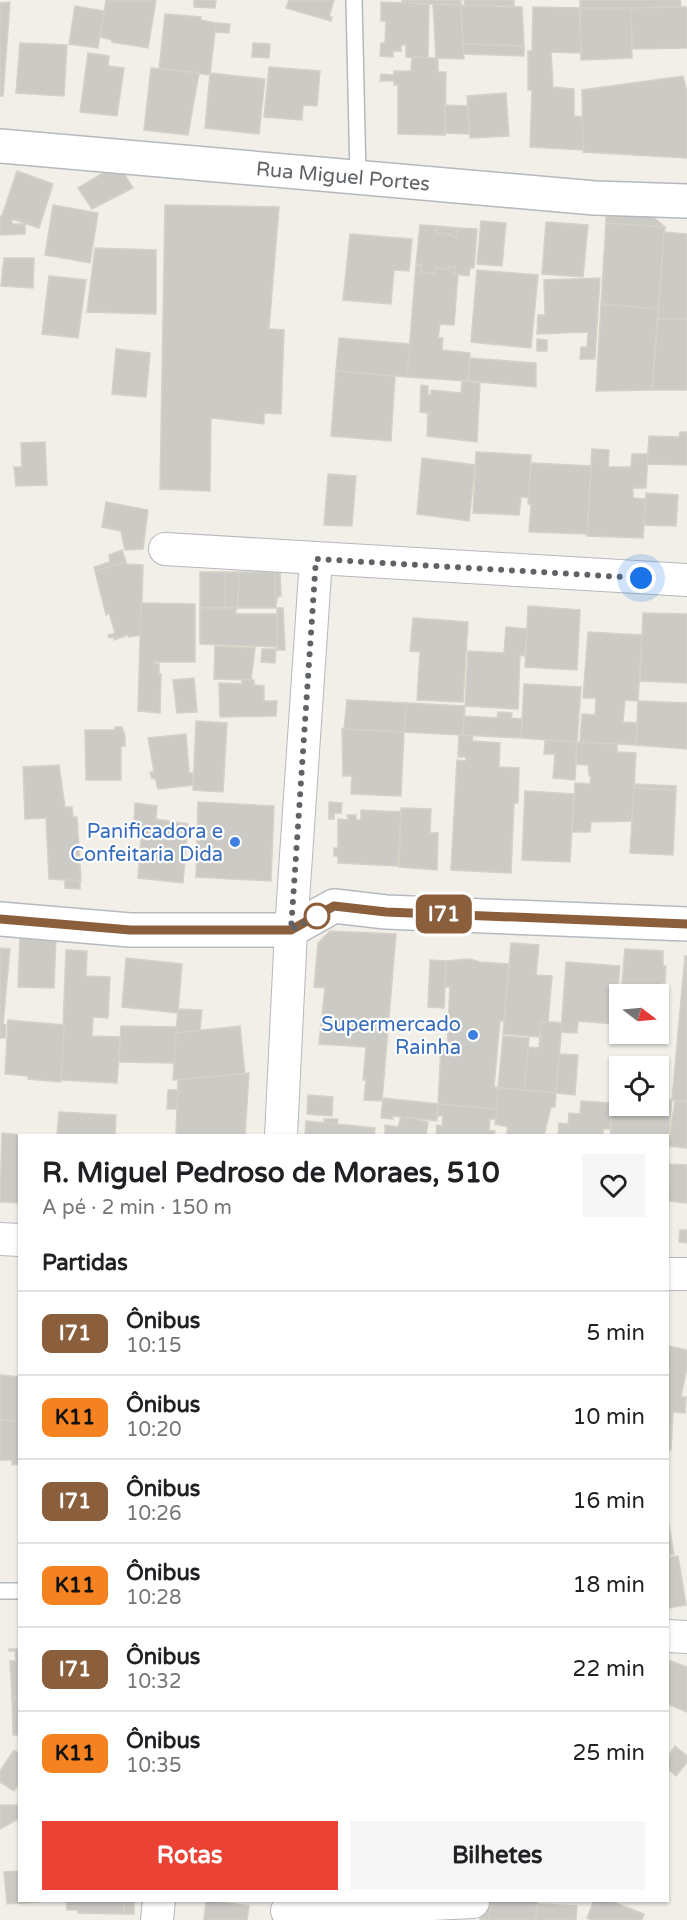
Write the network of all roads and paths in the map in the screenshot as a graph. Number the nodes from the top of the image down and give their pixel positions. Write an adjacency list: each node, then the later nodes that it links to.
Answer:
1 (354, 0): 3 (lane)
2 (0, 146): 3 (main road, Rua Miguel Portes)
3 (358, 177): 4 (main road, Rua Miguel Portes)
4 (687, 201)
5 (165, 549): 6 (street)
6 (316, 559): 7 (street); 10 (street)
7 (687, 580)
8 (0, 919): 10 (main road)
9 (687, 924): 10 (main road)
10 (291, 930): 11 (street)
11 (281, 1134)
12 (0, 1239): 13 (street)
13 (18, 1240)
14 (669, 1274): 15 (street)
15 (687, 1274)
16 (0, 1591): 17 (lane)
17 (18, 1591)
18 (669, 1636): 19 (street)
19 (687, 1637)
20 (159, 1902): 23 (street)
21 (473, 1907): 22 (street)
22 (287, 1911)
23 (157, 1920)

